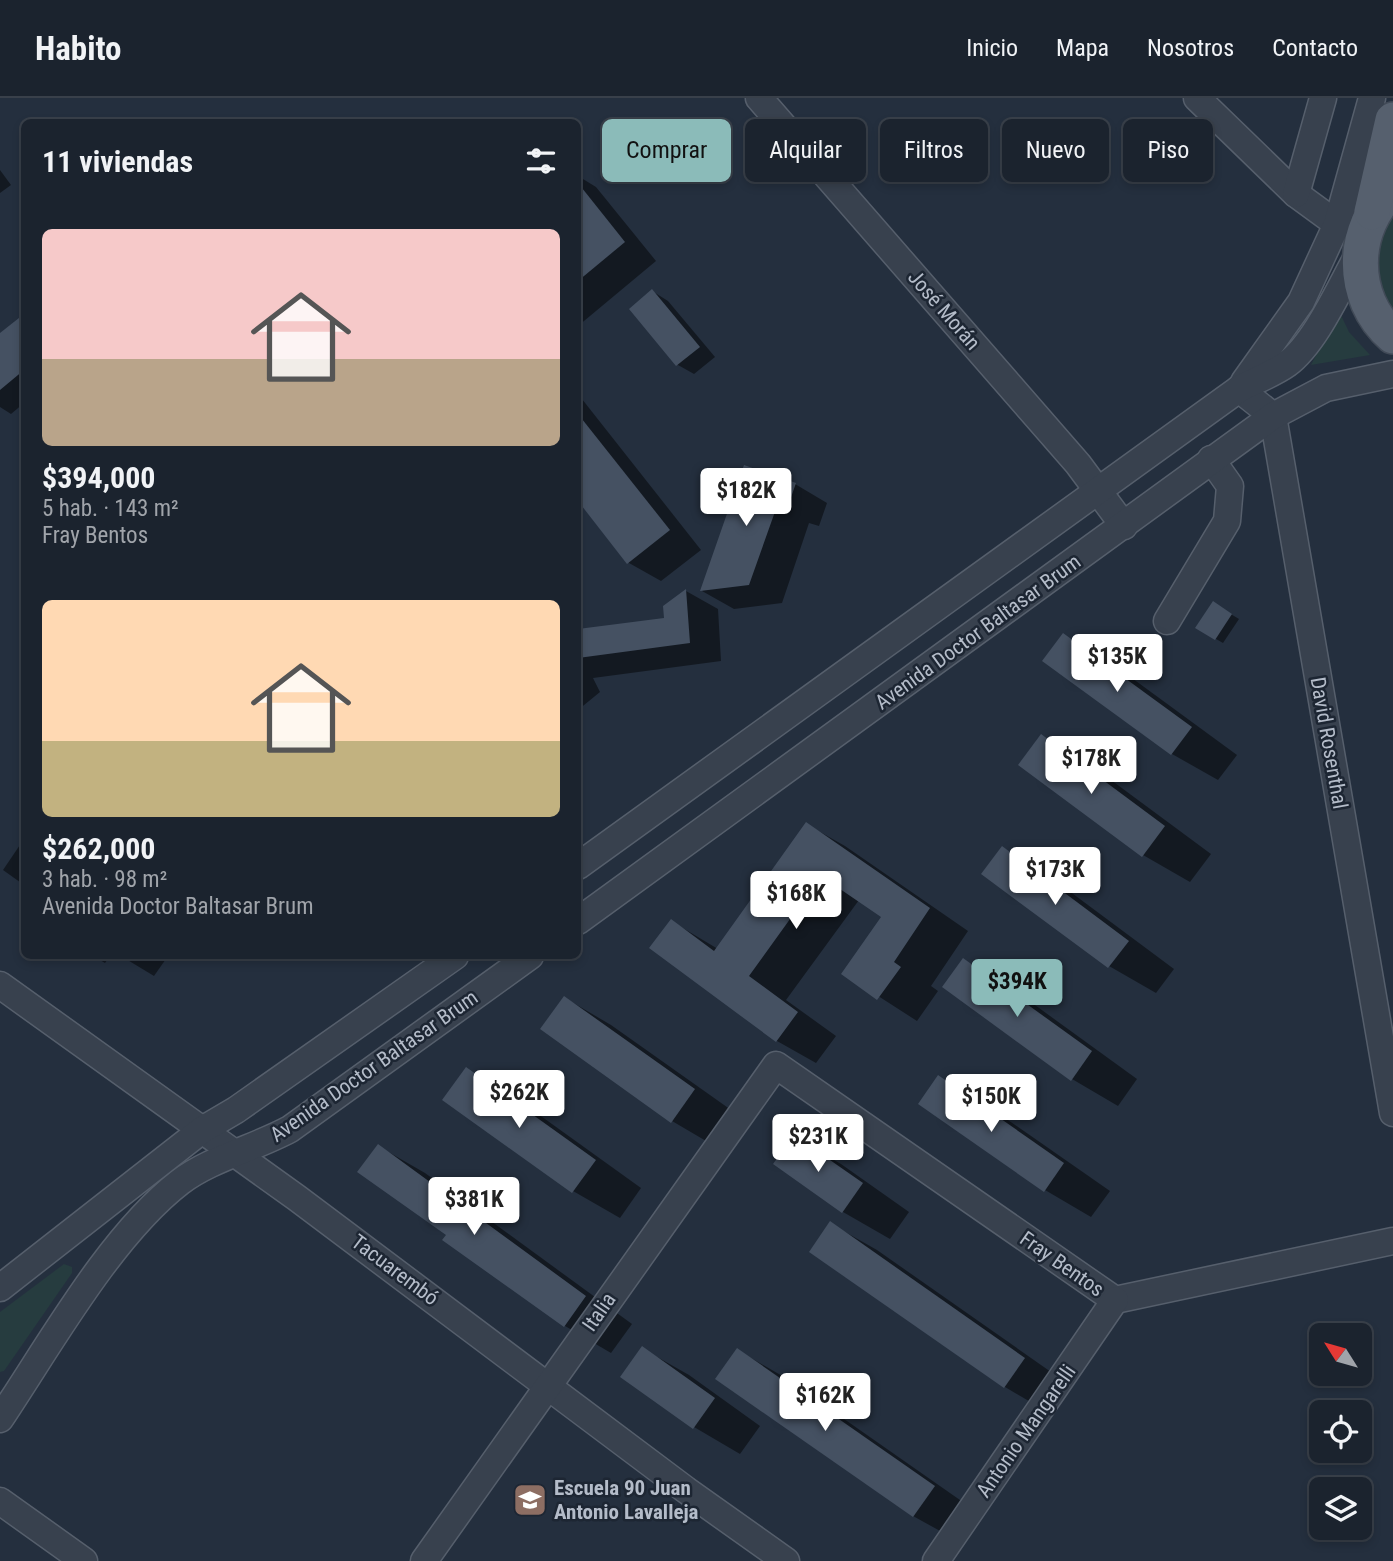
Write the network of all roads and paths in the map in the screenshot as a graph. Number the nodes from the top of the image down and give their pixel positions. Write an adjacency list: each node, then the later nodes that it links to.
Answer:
1 (759, 98): 15 (street, José Morán)
2 (1197, 98): 7 (street)
3 (1323, 98): 7 (street)
4 (1372, 98): 8 (street, Avenida Doctor Baltasar Brum)
5 (1393, 120): 9 (main road, Avenida Doctor Baltasar Brum)
6 (1393, 189): 9 (main road)
7 (1296, 194): 8 (street)
8 (1337, 224): 12 (street, Avenida Doctor Baltasar Brum)
9 (1366, 234): 10 (main road); 12 (street, Avenida Doctor Baltasar Brum)
10 (1393, 336)
11 (1393, 374): 13 (street, Avenida Doctor Baltasar Brum)
12 (1239, 389): 13 (street); 15 (street, Avenida Doctor Baltasar Brum)
13 (1273, 416): 14 (street, Avenida Doctor Baltasar Brum); 24 (street, David Rosenthal)
14 (1211, 459): 16 (street, Avenida Doctor Baltasar Brum); 17 (street)
15 (1100, 492): 16 (street, José Morán); 18 (street, Avenida Doctor Baltasar Brum)
16 (1124, 526): 19 (street, Avenida Doctor Baltasar Brum)
17 (1167, 621)
18 (581, 864)
19 (581, 919)
20 (451, 959): 25 (street, Avenida Doctor Baltasar Brum)
21 (526, 959): 26 (street, Avenida Doctor Baltasar Brum)
22 (0, 985): 25 (street, Tacuarembó)
23 (776, 1065): 29 (street, Fray Bentos); 30 (street, Italia)
24 (1393, 1113)
25 (202, 1130): 26 (street, Tacuarembó); 28 (street, Avenida Doctor Baltasar Brum)
26 (235, 1156): 30 (street, Tacuarembó); 31 (street, Avenida Doctor Baltasar Brum)
27 (1393, 1241): 29 (street, Fray Bentos)
28 (0, 1288)
29 (1115, 1300): 36 (street, Antonio Mangarelli)
30 (548, 1384): 34 (street, Italia); 35 (street, Tacuarembó)
31 (0, 1419)
32 (0, 1501): 33 (street)
33 (84, 1561)
34 (424, 1561)
35 (786, 1561)
36 (936, 1561)

